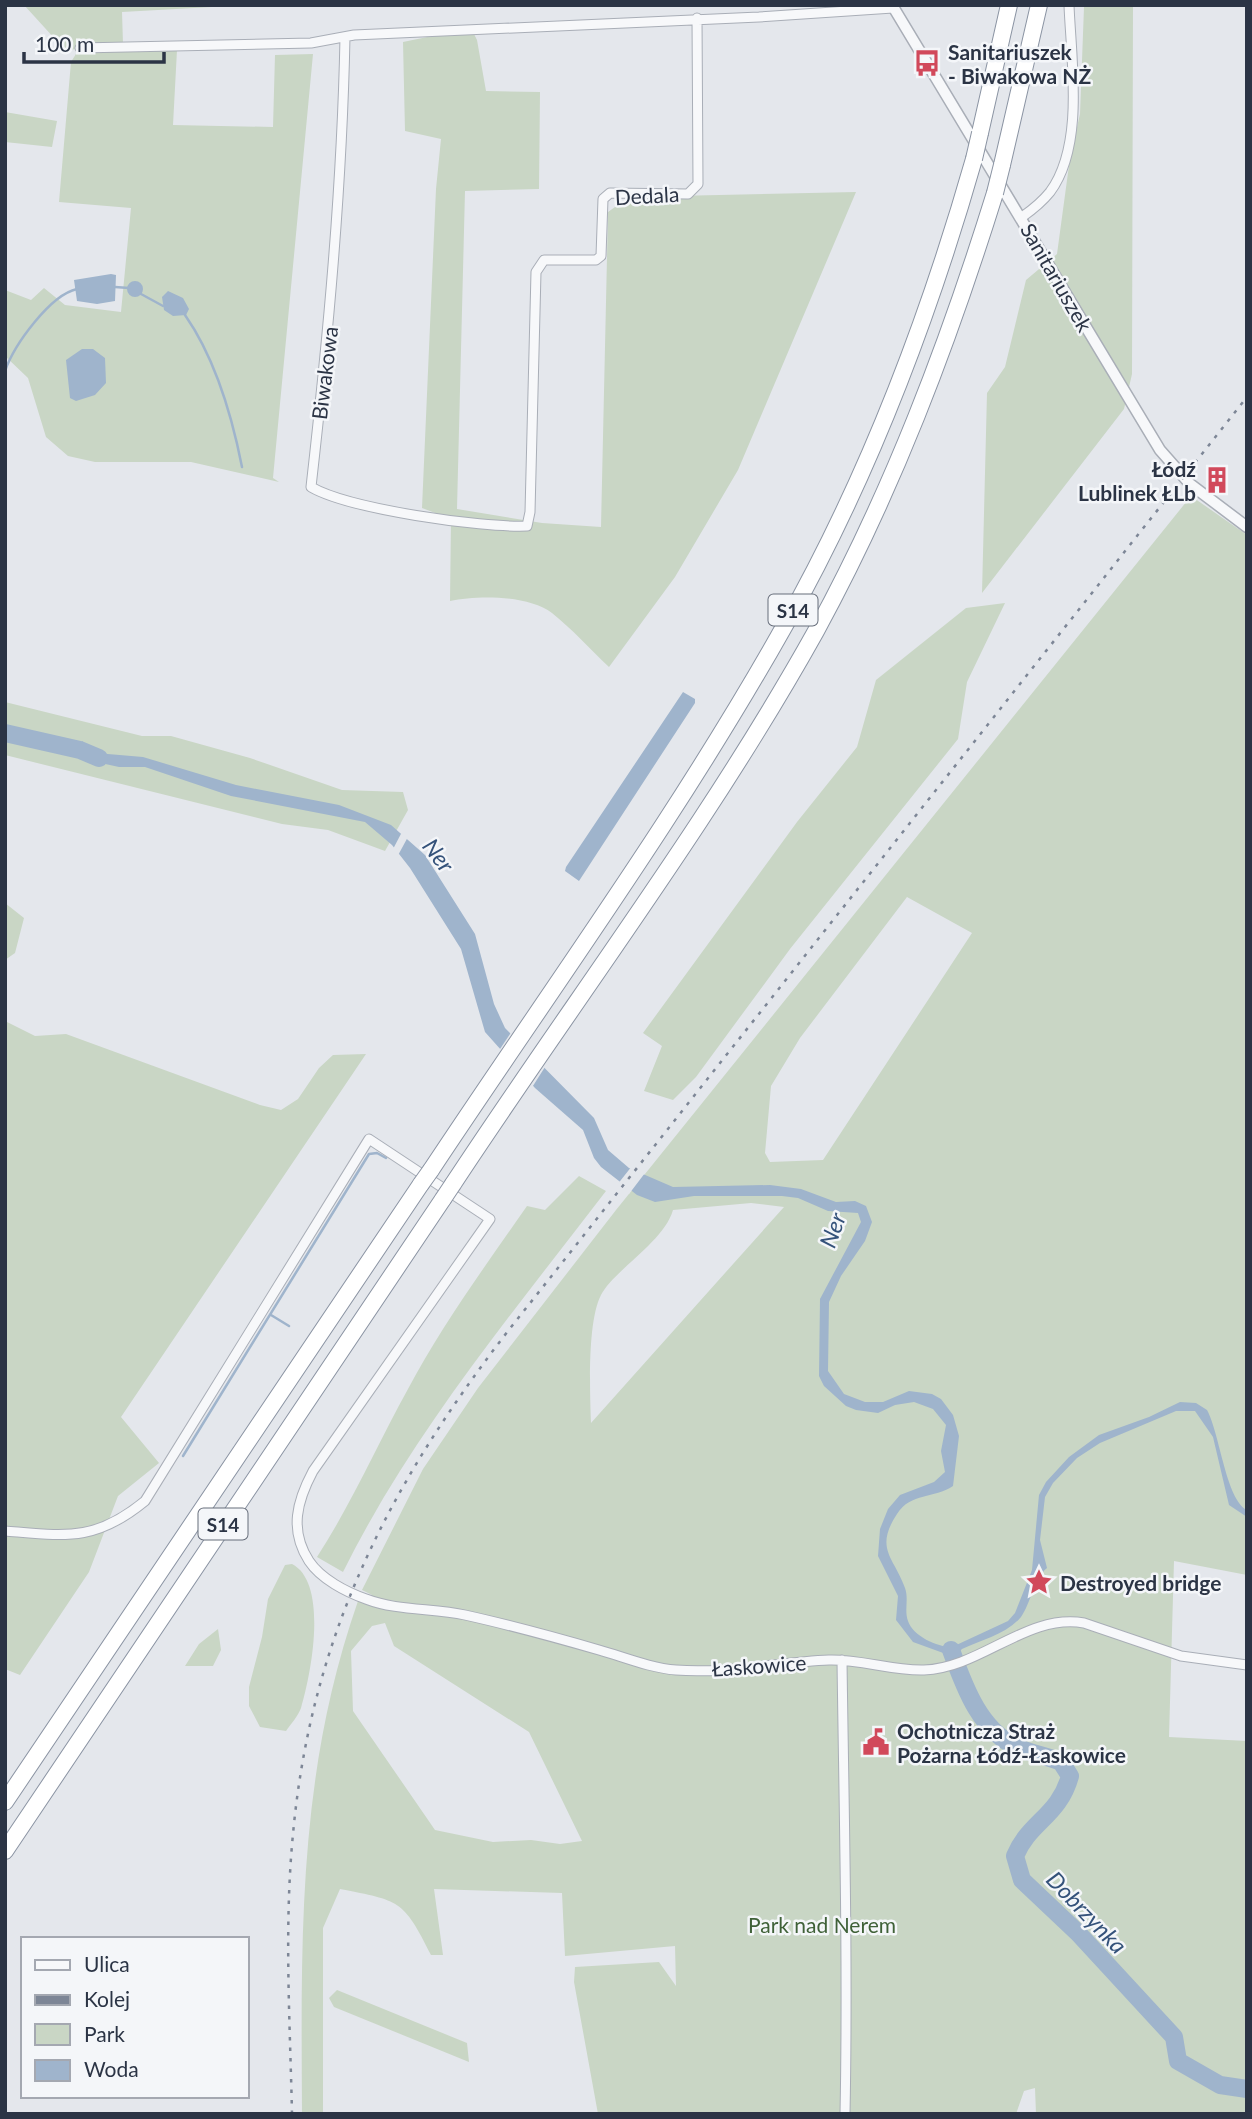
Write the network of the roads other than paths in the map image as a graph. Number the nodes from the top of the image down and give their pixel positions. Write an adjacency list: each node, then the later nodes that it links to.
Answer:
1 (1009, 5): 14 (highway, S14, bridge)
2 (1039, 5): 15 (highway, S14, bridge)
3 (1069, 5): 8 (street)
4 (893, 6): 5 (street); 8 (street, Sanitariuszek)
5 (697, 18): 6 (street); 9 (street, Dedala)
6 (345, 37): 7 (street); 9 (street, Biwakowa)
7 (80, 48)
8 (1022, 217): 10 (street, Sanitariuszek)
9 (527, 526)
10 (1247, 527)
11 (5, 1531): 12 (street, Łaskowice)
12 (842, 1660): 13 (street, Łaskowice); 16 (street)
13 (1247, 1665)
14 (5, 1801)
15 (5, 1851)
16 (845, 2114)

